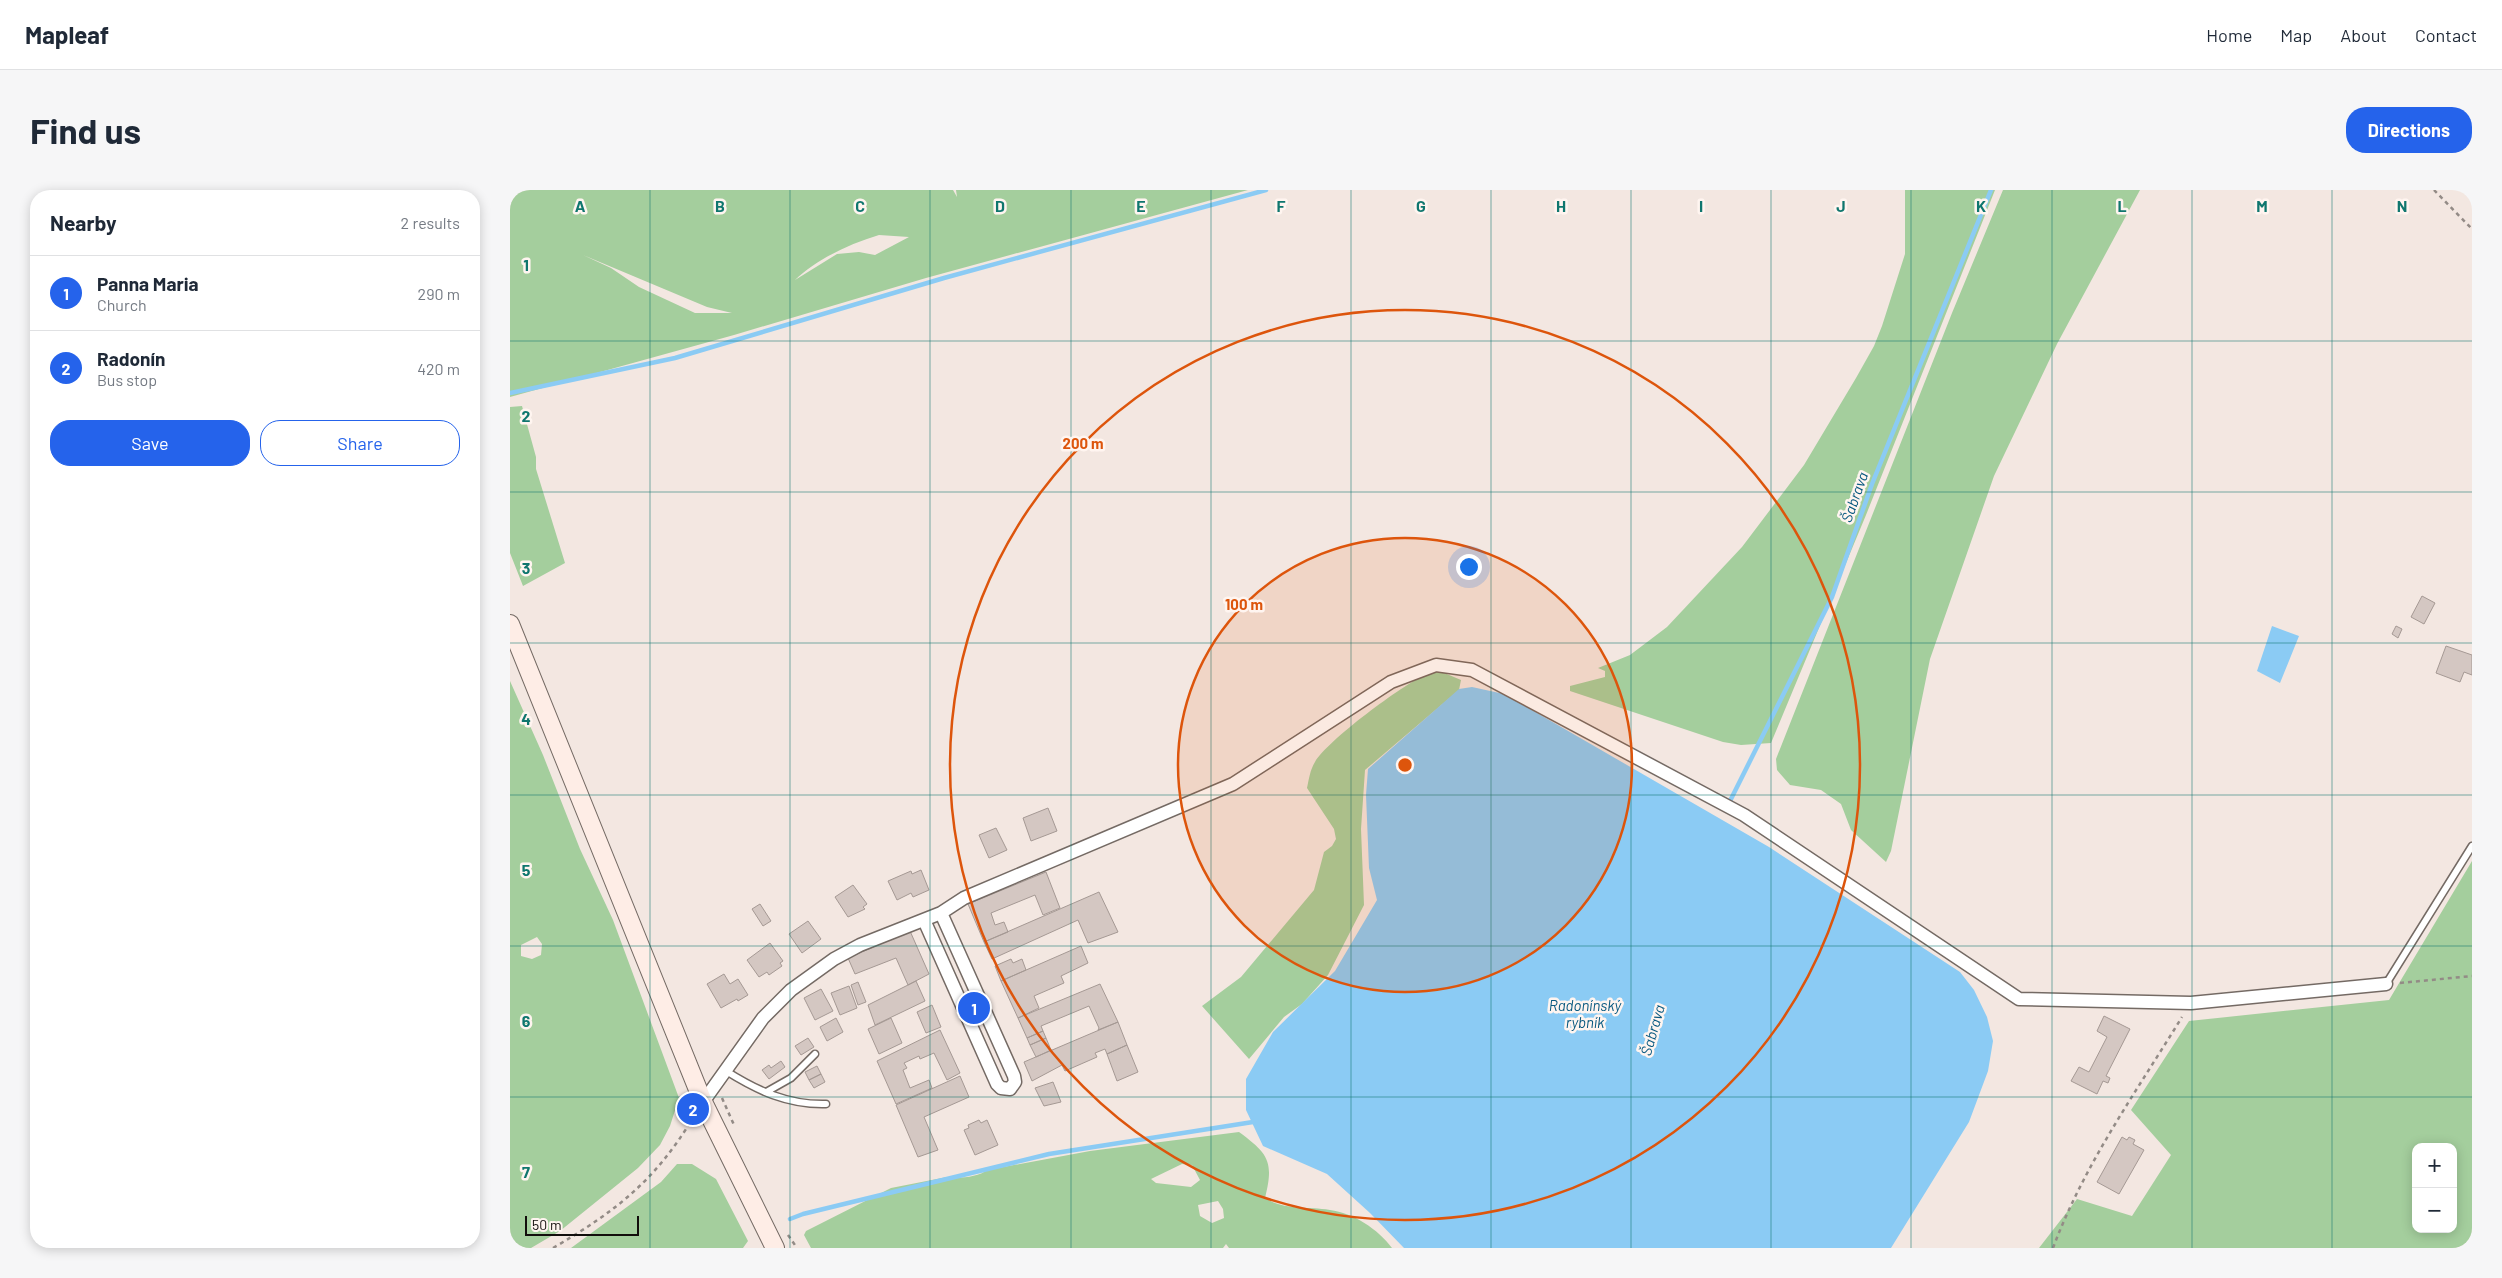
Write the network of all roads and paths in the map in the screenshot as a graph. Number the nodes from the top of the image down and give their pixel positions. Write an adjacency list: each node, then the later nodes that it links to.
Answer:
1 (2434, 190): 2 (path)
2 (2472, 229)
3 (510, 624): 13 (main road)
4 (2472, 846): 8 (lane)
5 (941, 913): 6 (street); 6 (street); 9 (street)
6 (924, 920): 11 (street)
7 (2472, 976): 8 (path)
8 (2386, 984): 9 (street)
9 (2191, 1003): 17 (path)
10 (815, 1054): 12 (lane)
11 (726, 1071): 12 (lane); 13 (street)
12 (768, 1091): 14 (lane)
13 (703, 1102): 15 (path); 16 (main road)
14 (826, 1104)
15 (553, 1248)
16 (775, 1248)
17 (2053, 1248)

